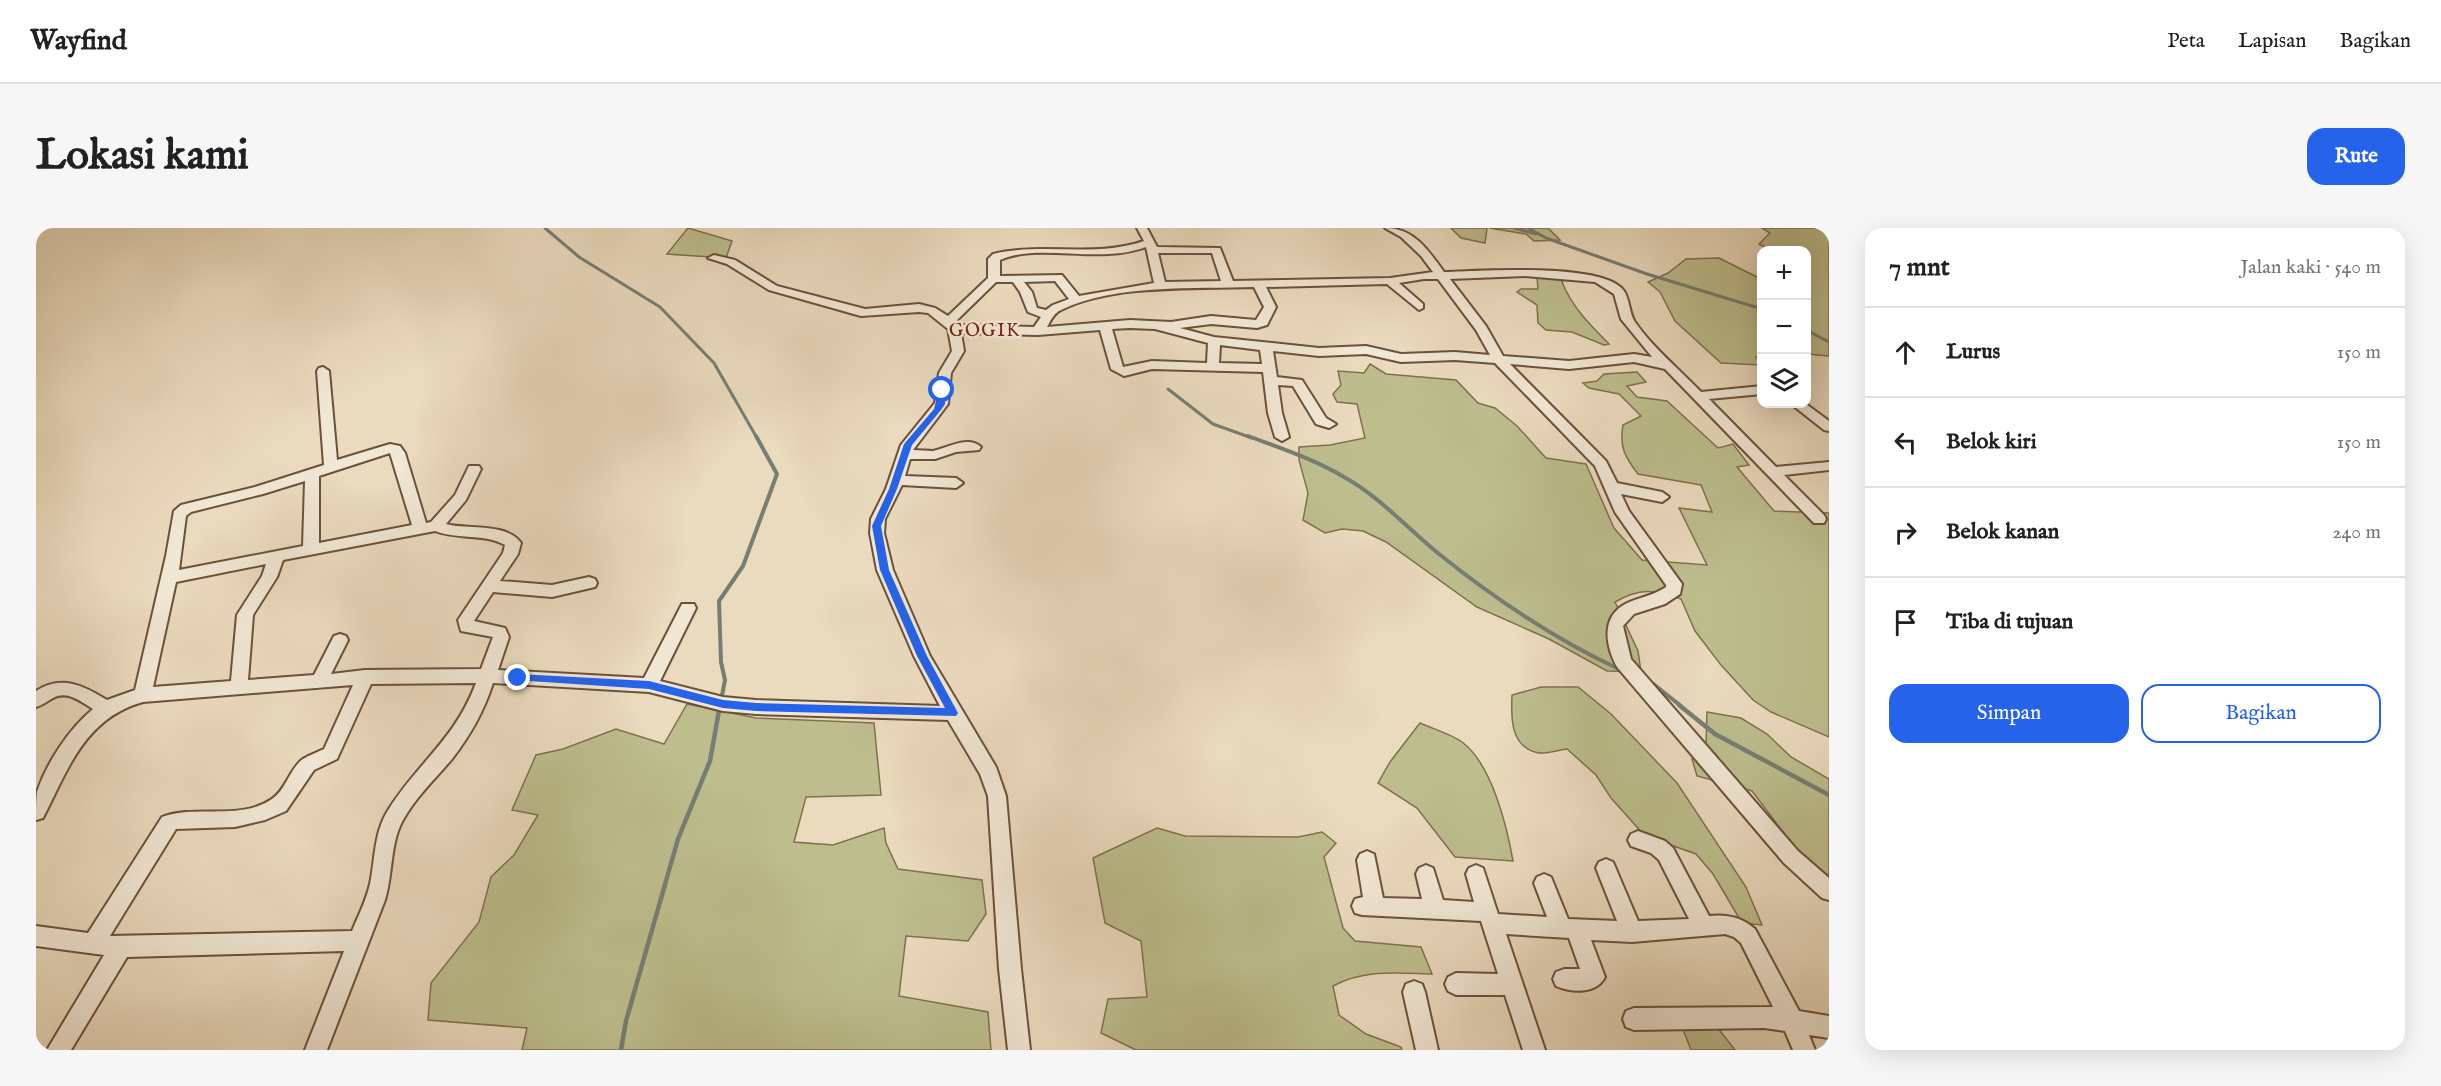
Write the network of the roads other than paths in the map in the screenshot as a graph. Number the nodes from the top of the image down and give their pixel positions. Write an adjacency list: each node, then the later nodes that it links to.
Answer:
1 (1142, 228): 3 (street)
2 (1390, 228): 5 (street)
3 (1151, 246): 6 (street); 10 (street); 11 (street)
4 (714, 258): 15 (street)
5 (1441, 275): 8 (street); 21 (street); 23 (street)
6 (993, 279): 7 (street); 15 (street)
7 (1016, 279): 12 (street); 14 (street)
8 (1390, 280): 9 (street); 13 (street)
9 (1258, 284): 10 (street); 17 (street)
10 (1228, 285): 11 (street)
11 (1160, 286): 12 (street)
12 (1076, 300): 14 (street)
13 (1419, 306)
14 (1049, 315): 18 (street)
15 (951, 326): 18 (street); 33 (street)
16 (1105, 326): 17 (street); 18 (street); 22 (street)
17 (1158, 326): 19 (street)
18 (1038, 331)
19 (1214, 341): 20 (street); 22 (street)
20 (1266, 346): 21 (street); 25 (street)
21 (1500, 360): 23 (street); 41 (street)
22 (1213, 367): 25 (street)
23 (1672, 368): 27 (street)
24 (323, 371): 35 (street)
25 (1269, 374): 29 (street); 31 (street)
26 (1757, 390): 27 (street)
27 (1700, 396): 37 (street)
28 (1803, 408): 30 (street)
29 (1329, 424)
30 (1829, 427)
31 (1282, 437)
32 (974, 447): 33 (street)
33 (904, 454): 39 (street)
34 (1829, 466): 37 (street)
35 (332, 468): 38 (street); 45 (street)
36 (474, 469): 44 (street)
37 (1774, 472): 43 (street)
38 (312, 475): 46 (street); 48 (street)
39 (895, 480): 40 (street); 61 (street)
40 (956, 483)
41 (1612, 487): 42 (street); 69 (street)
42 (1662, 497)
43 (1819, 519)
44 (436, 526): 45 (street); 50 (street)
45 (420, 528): 46 (street)
46 (311, 549): 47 (street)
47 (278, 556): 48 (street); 57 (street)
48 (170, 578): 58 (street)
49 (589, 583): 50 (street)
50 (488, 586): 53 (street)
51 (688, 608): 56 (street)
52 (340, 640): 55 (street)
53 (488, 676): 54 (street); 56 (street); 76 (street)
54 (365, 677): 55 (street); 77 (street)
55 (319, 681): 57 (street)
56 (649, 685): 61 (street)
57 (239, 687): 58 (street)
58 (143, 695): 60 (street)
59 (36, 699): 60 (street)
60 (105, 708): 62 (street)
61 (952, 713): 88 (street)
62 (36, 812)
63 (1638, 840): 72 (street)
64 (1366, 860): 70 (street)
65 (1606, 868): 74 (street)
66 (1426, 874): 70 (street)
67 (1476, 874): 71 (street)
68 (1544, 883): 73 (street)
69 (1829, 891)
70 (1435, 910): 71 (street)
71 (1490, 917): 73 (street); 81 (street)
72 (1704, 927): 74 (street); 84 (street)
73 (1569, 928): 74 (street); 79 (street)
74 (1632, 932)
75 (36, 936): 77 (street)
76 (359, 941): 78 (street); 87 (street)
77 (93, 944): 78 (street)
78 (121, 947): 86 (street)
79 (1564, 978)
80 (1456, 984): 81 (street)
81 (1512, 985): 90 (street)
82 (1414, 992): 89 (street)
83 (1634, 1019): 84 (street)
84 (1791, 1020): 85 (street); 91 (street)
85 (1829, 1027)
86 (58, 1050)
87 (316, 1050)
88 (1018, 1050)
89 (1427, 1050)
90 (1534, 1050)
91 (1804, 1050)

